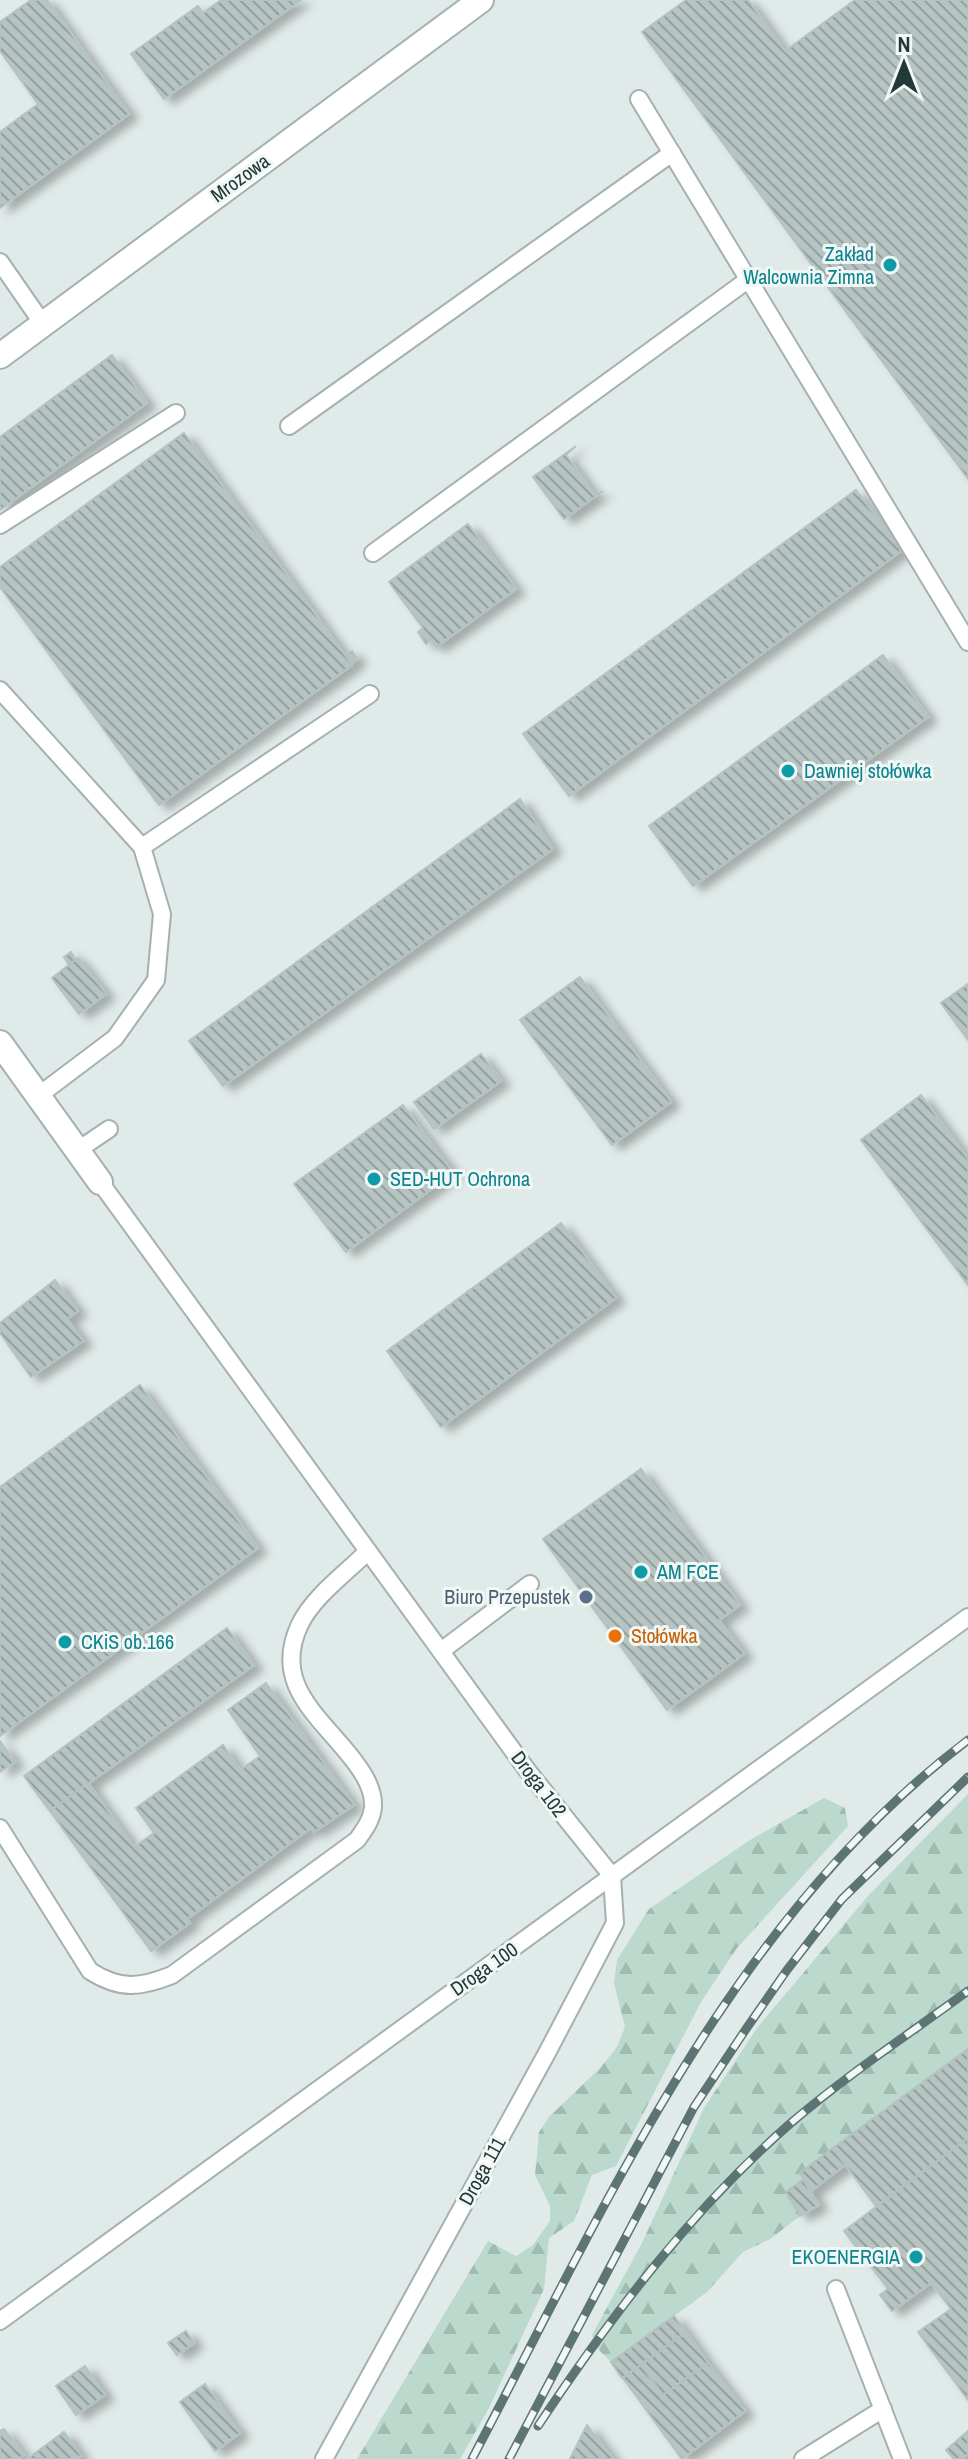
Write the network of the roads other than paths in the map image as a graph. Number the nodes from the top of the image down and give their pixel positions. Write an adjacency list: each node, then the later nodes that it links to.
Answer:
1 (481, 0): 6 (street, Mrozowa)
2 (639, 99): 3 (lane)
3 (672, 153): 5 (lane); 9 (lane)
4 (0, 262): 6 (lane)
5 (749, 279): 11 (lane); 12 (lane)
6 (43, 324): 7 (street, Mrozowa)
7 (0, 356)
8 (176, 413): 10 (lane)
9 (289, 426)
10 (0, 525)
11 (373, 553)
12 (968, 642)
13 (0, 690): 15 (lane)
14 (370, 694): 15 (lane)
15 (142, 847): 17 (lane)
16 (0, 1043): 17 (street)
17 (38, 1096): 19 (street)
18 (109, 1129): 19 (lane)
19 (78, 1150): 20 (street)
20 (100, 1182): 21 (lane, Droga 102)
21 (367, 1552): 24 (lane, Droga 102); 25 (lane)
22 (530, 1584): 24 (lane)
23 (968, 1617): 26 (lane, Droga 100)
24 (441, 1651): 26 (lane, Droga 102)
25 (0, 1828)
26 (612, 1876): 28 (lane, Droga 100); 30 (lane, Droga 111)
27 (836, 2289): 29 (lane)
28 (0, 2321)
29 (883, 2409): 31 (lane); 32 (lane)
30 (324, 2459)
31 (803, 2459)
32 (902, 2459)

